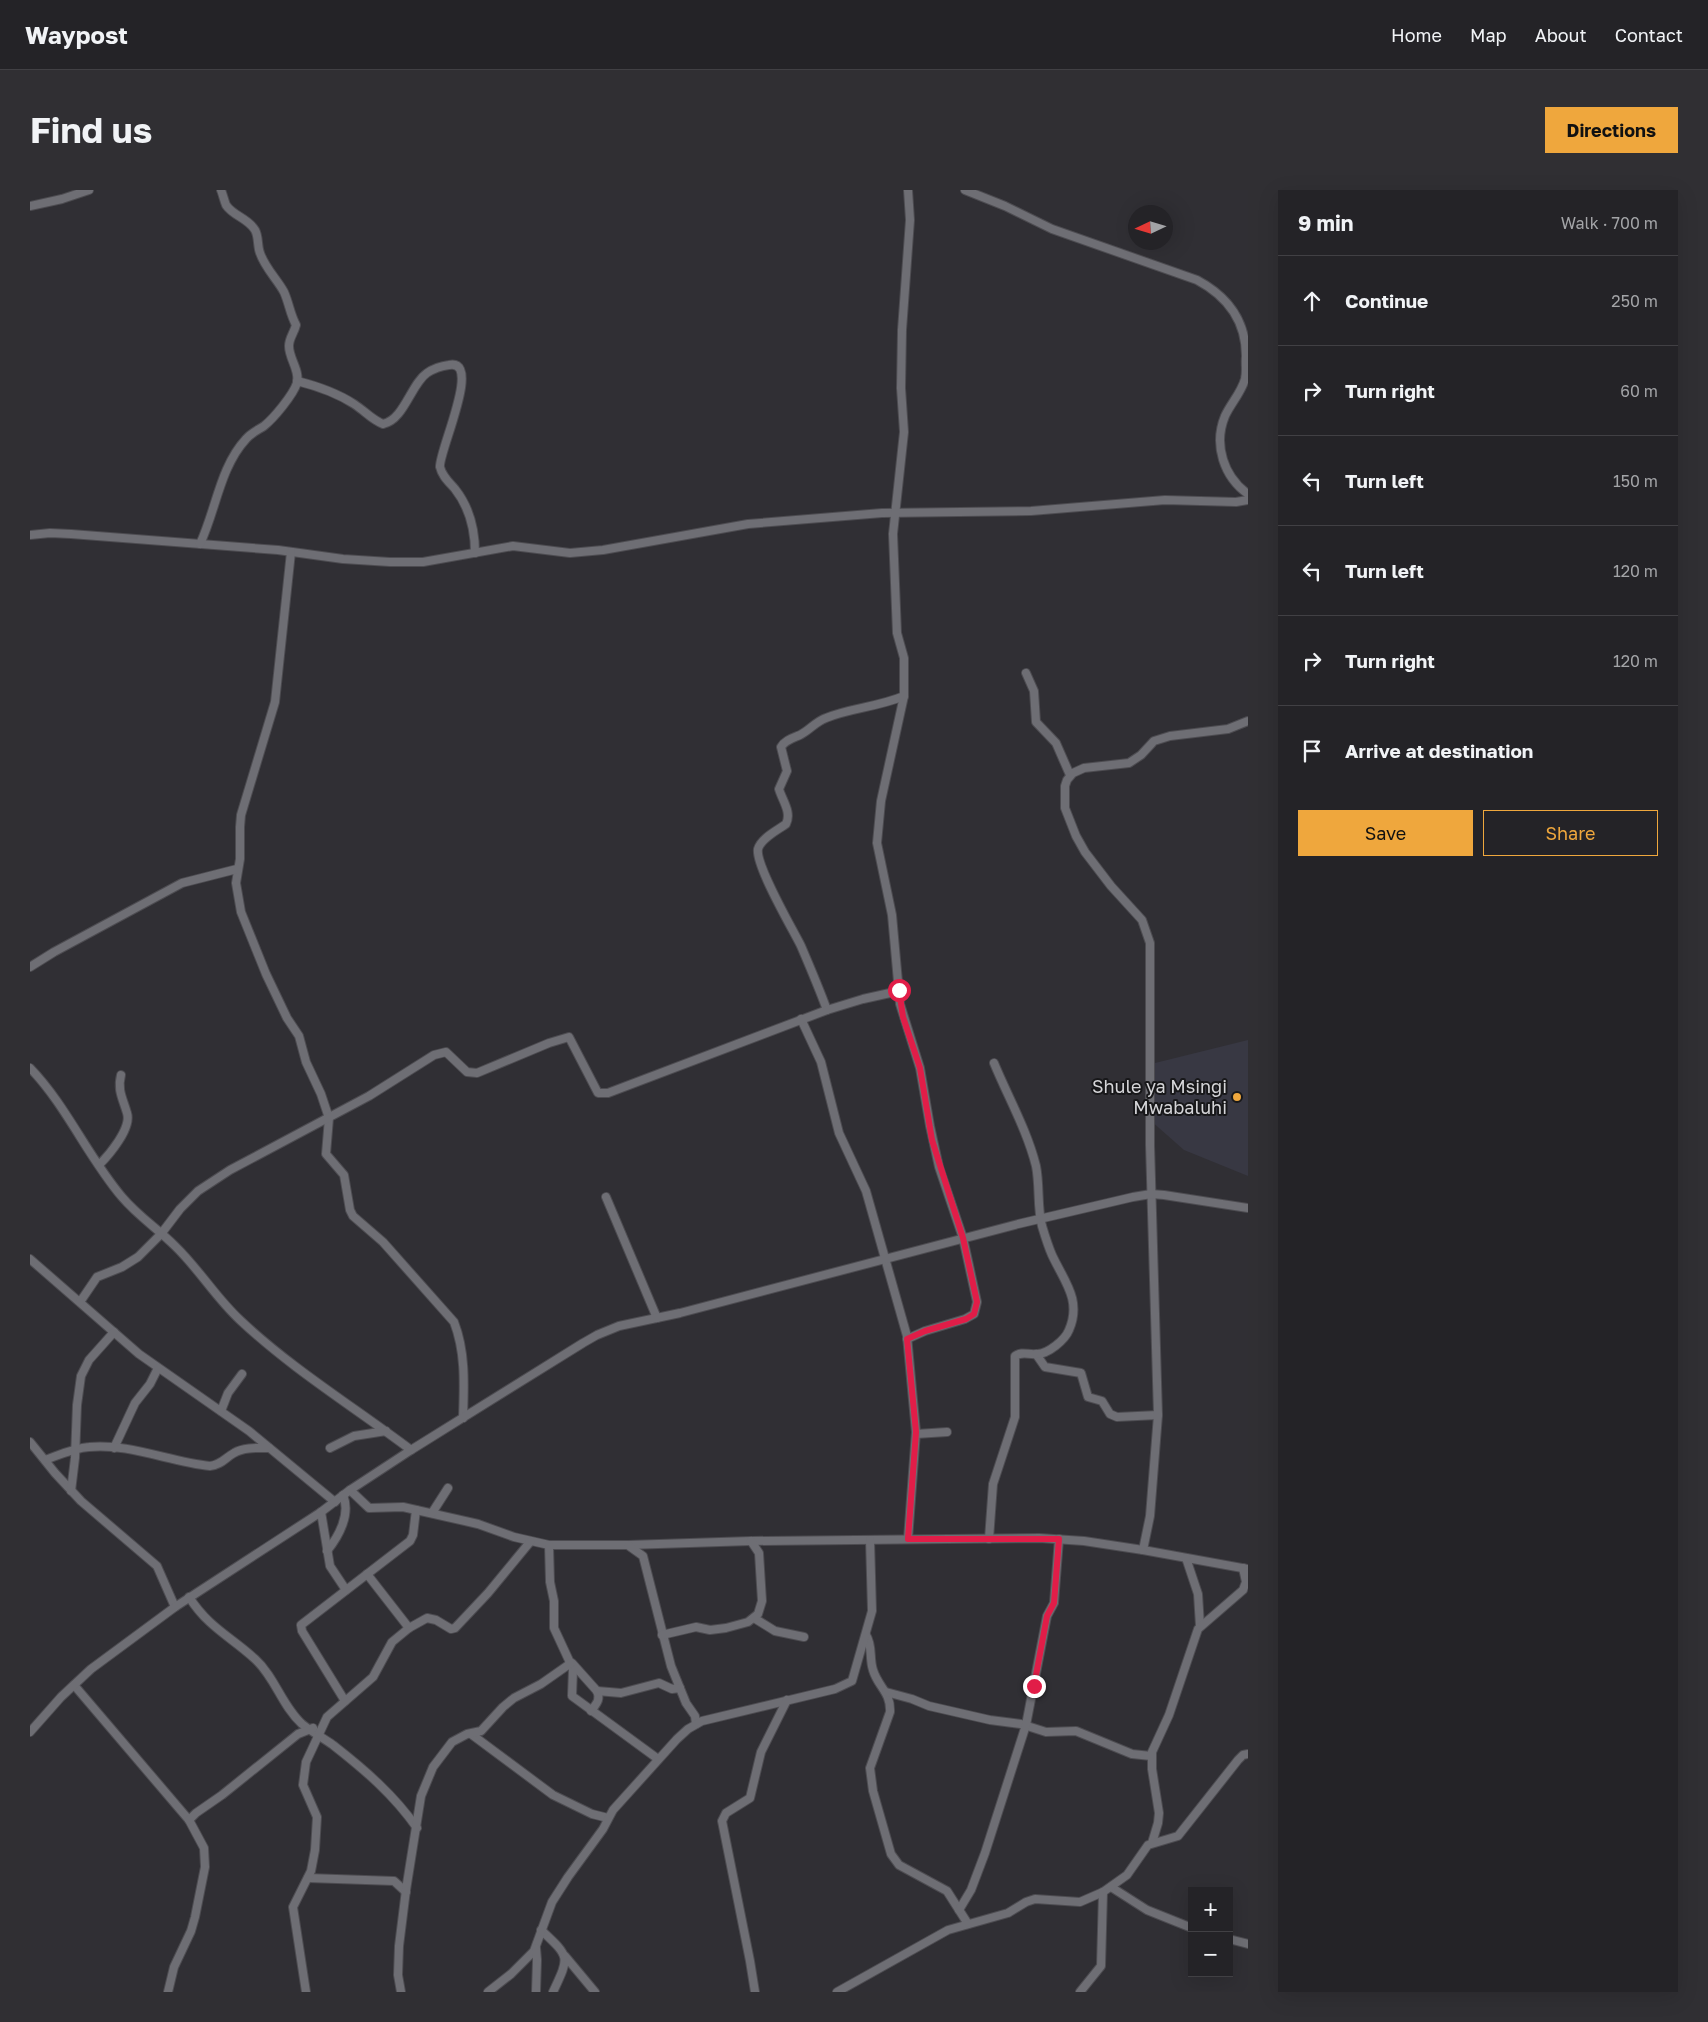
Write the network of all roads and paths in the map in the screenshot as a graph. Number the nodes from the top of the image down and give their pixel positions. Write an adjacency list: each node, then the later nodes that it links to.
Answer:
1 (89, 190): 5 (street)
2 (221, 190): 6 (street)
3 (908, 190): 9 (street)
4 (965, 190): 7 (street)
5 (30, 206)
6 (297, 381): 11 (street); 13 (street)
7 (1248, 494)
8 (1248, 500): 9 (street)
9 (894, 514): 13 (street); 15 (street)
10 (30, 535): 11 (street)
11 (200, 544): 12 (street)
12 (291, 552): 13 (street); 18 (street)
13 (475, 553)
14 (1026, 673): 17 (street)
15 (904, 696): 20 (street); 21 (street)
16 (1248, 721): 17 (street)
17 (1070, 775): 28 (street)
18 (237, 869): 19 (street); 26 (street)
19 (30, 967)
20 (899, 990): 21 (street); 33 (street)
21 (827, 1010): 22 (street)
22 (801, 1019): 26 (street); 35 (street)
23 (994, 1063): 31 (street)
24 (30, 1068): 27 (street)
25 (121, 1075): 27 (street)
26 (328, 1118): 32 (street); 45 (street)
27 (99, 1165): 32 (street)
28 (1151, 1194): 30 (street); 31 (street); 44 (street)
29 (606, 1197): 37 (street)
30 (1248, 1208)
31 (1040, 1218): 33 (street); 40 (street)
32 (161, 1234): 36 (street); 46 (street)
33 (963, 1238): 35 (street); 39 (street)
34 (30, 1259): 36 (street)
35 (884, 1259): 37 (street); 39 (street)
36 (80, 1302): 38 (street)
37 (656, 1318): 45 (street)
38 (114, 1332): 41 (street); 53 (street)
39 (907, 1339): 48 (street)
40 (1036, 1354): 44 (street); 64 (street)
41 (158, 1368): 43 (street); 50 (street)
42 (242, 1374): 43 (street)
43 (221, 1411): 51 (street)
44 (1158, 1415): 74 (street)
45 (463, 1418): 54 (street)
46 (386, 1431): 52 (street); 54 (street)
47 (948, 1432): 48 (street)
48 (916, 1434): 63 (street)
49 (30, 1442): 55 (street)
50 (114, 1448): 51 (street); 53 (street)
51 (269, 1448): 59 (street)
52 (330, 1448)
53 (76, 1450): 55 (street); 57 (street)
54 (412, 1450): 58 (street)
55 (45, 1460): 57 (street)
56 (448, 1488): 62 (street)
57 (71, 1491): 83 (street)
58 (347, 1493): 59 (street); 60 (street); 73 (street)
59 (334, 1502): 61 (street)
60 (416, 1510): 62 (street); 79 (street)
61 (321, 1512): 73 (street); 82 (street)
62 (432, 1514): 69 (street)
63 (908, 1539): 64 (street); 66 (street)
64 (989, 1539): 65 (street)
65 (1059, 1539): 74 (street); 99 (street)
66 (870, 1540): 68 (street); 88 (street)
67 (751, 1541): 68 (street); 70 (street); 75 (street)
68 (770, 1541): 75 (street)
69 (530, 1542): 71 (street); 86 (street)
70 (651, 1544): 72 (street); 76 (street)
71 (548, 1545): 72 (street); 90 (street)
72 (628, 1545): 76 (street)
73 (327, 1550): 81 (street)
74 (1143, 1550): 77 (street)
75 (758, 1553): 84 (street)
76 (644, 1556): 87 (street)
77 (1186, 1558): 78 (street); 85 (street)
78 (1246, 1569): 80 (street)
79 (367, 1574): 81 (street); 86 (street)
80 (1247, 1584): 85 (street)
81 (346, 1590): 96 (street)
82 (188, 1597): 83 (street); 100 (street)
83 (175, 1607): 91 (street)
84 (754, 1618): 87 (street); 89 (street)
85 (1200, 1626): 105 (street)
86 (409, 1628): 96 (street)
87 (662, 1635): 92 (street)
88 (866, 1635): 94 (street); 95 (street)
89 (804, 1636)
90 (570, 1662): 93 (street); 97 (street); 103 (street)
91 (74, 1685): 102 (street); 108 (street)
92 (680, 1688): 93 (street); 98 (street)
93 (597, 1691): 97 (street)
94 (886, 1692): 99 (street); 115 (street)
95 (787, 1700): 98 (street); 130 (street)
96 (345, 1701): 101 (street)
97 (591, 1712): 106 (street)
98 (696, 1724): 106 (street)
99 (1026, 1726): 105 (street); 115 (street)
100 (309, 1729): 101 (street); 108 (street)
101 (320, 1730): 109 (street); 111 (street)
102 (30, 1732)
103 (470, 1734): 107 (street); 109 (street)
104 (1248, 1754): 110 (street)
105 (1151, 1756): 110 (street)
106 (658, 1759): 107 (street)
107 (608, 1818): 118 (street)
108 (189, 1820): 123 (street)
109 (417, 1828): 113 (street)
110 (1152, 1843): 112 (street)
111 (308, 1878): 113 (street); 124 (street)
112 (1111, 1887): 114 (street); 117 (street)
113 (406, 1892): 125 (street)
114 (1103, 1892): 116 (street); 132 (street)
115 (960, 1910): 116 (street)
116 (968, 1924): 131 (street)
117 (1188, 1926)
118 (541, 1930): 121 (street); 122 (street)
119 (1233, 1940): 120 (street)
120 (1248, 1944)
121 (536, 1948): 126 (street); 127 (street)
122 (565, 1956): 128 (street); 129 (street)
123 (168, 1992)
124 (306, 1992)
125 (401, 1992)
126 (488, 1992)
127 (536, 1992)
128 (553, 1992)
129 (595, 1992)
130 (755, 1992)
131 (836, 1992)
132 (1080, 1992)

